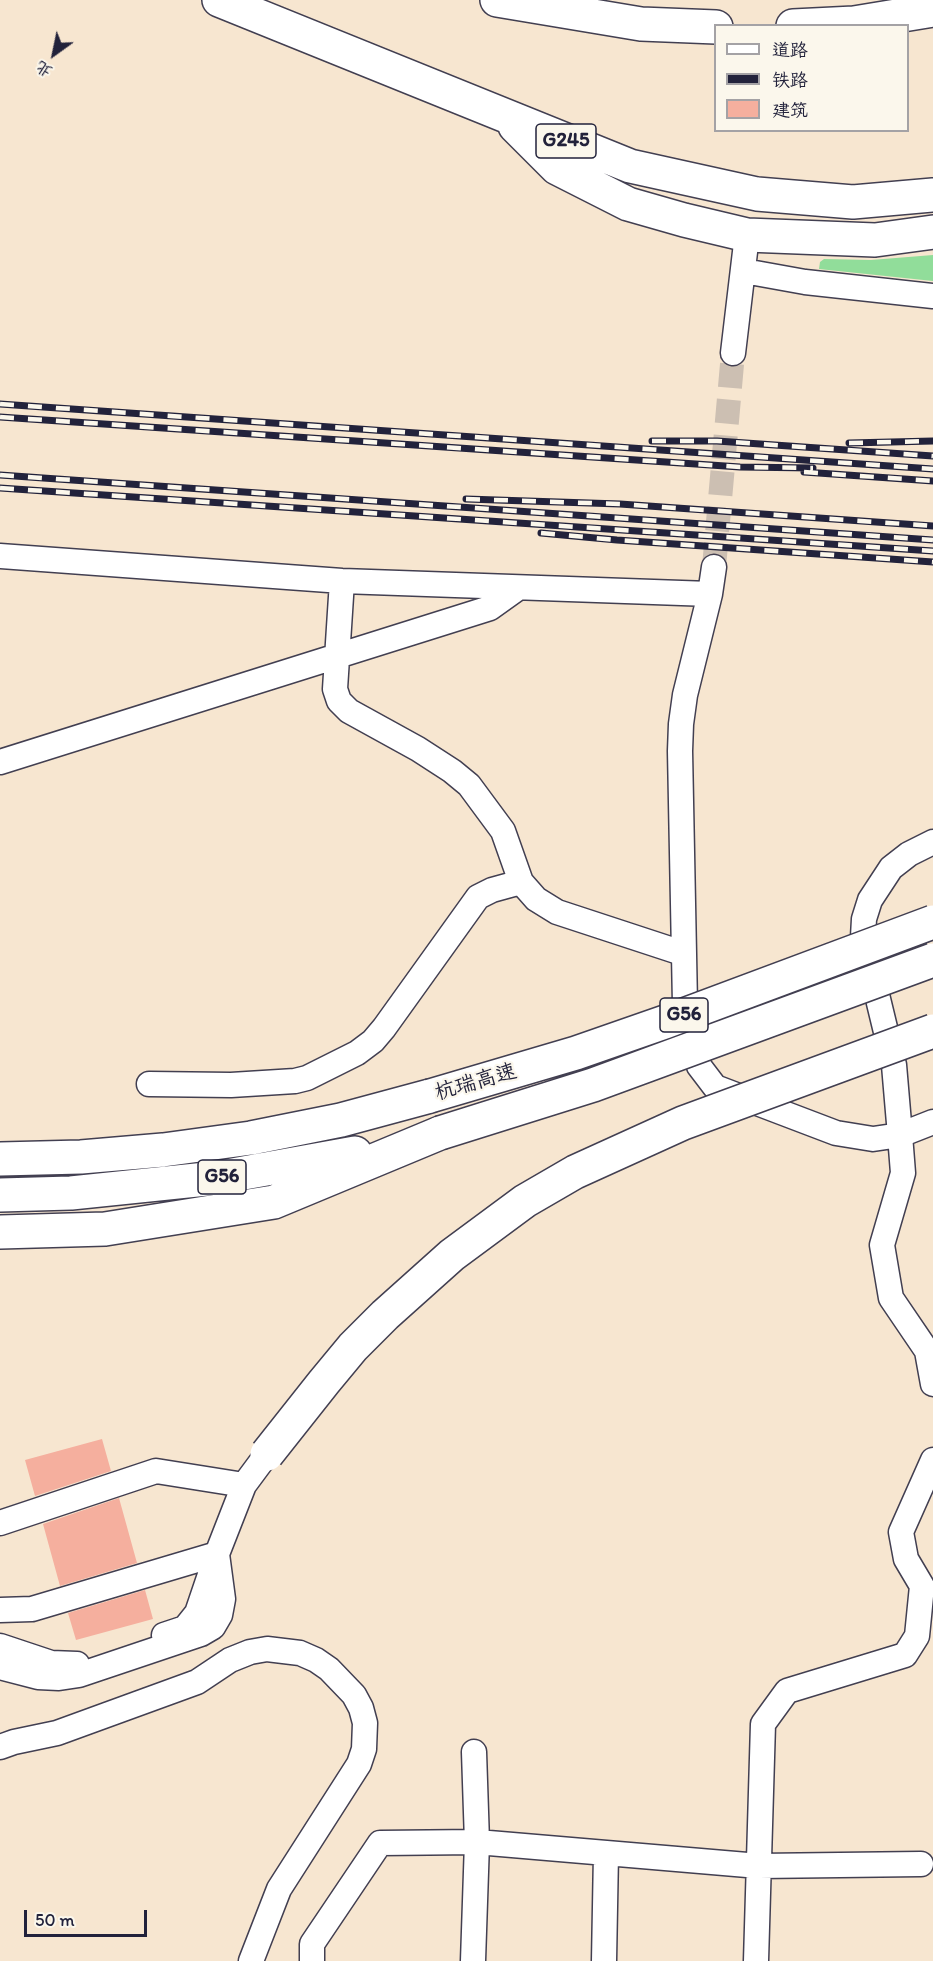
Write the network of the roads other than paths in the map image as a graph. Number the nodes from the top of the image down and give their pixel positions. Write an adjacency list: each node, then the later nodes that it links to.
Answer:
1 (219, 0): 6 (highway, G245)
2 (497, 0): 5 (highway)
3 (933, 10): 4 (highway)
4 (824, 24)
5 (714, 27)
6 (505, 116): 7 (highway, G245); 9 (highway)
7 (933, 195)
8 (933, 232): 9 (highway)
9 (747, 235): 10 (street)
10 (744, 271): 11 (street); 12 (street)
11 (933, 296)
12 (733, 353)
13 (0, 556): 15 (street)
14 (714, 567): 17 (street)
15 (342, 581): 16 (street); 18 (street)
16 (518, 588): 17 (street); 18 (street)
17 (710, 594): 23 (street)
18 (337, 656): 19 (street); 21 (street)
19 (0, 762)
20 (933, 842): 29 (street)
21 (521, 882): 23 (street); 26 (street)
22 (933, 922): 31 (highway, 杭瑞高速 / G56, bridge)
23 (682, 953): 29 (street)
24 (933, 960): 28 (highway, 杭瑞高速 / G56, bridge)
25 (933, 1031): 36 (highway, bridge)
26 (149, 1084)
27 (933, 1122): 29 (street)
28 (440, 1133): 33 (highway, 杭瑞高速 / G56); 34 (highway)
29 (900, 1136): 35 (street)
30 (0, 1143): 31 (highway)
31 (163, 1150): 32 (highway, 杭瑞高速 / G56)
32 (0, 1160)
33 (0, 1195)
34 (0, 1232)
35 (933, 1384)
36 (267, 1455): 38 (street)
37 (933, 1461): 49 (street)
38 (244, 1485): 39 (street); 40 (street)
39 (0, 1523)
40 (217, 1554): 41 (street); 42 (street); 43 (street)
41 (0, 1610)
42 (0, 1646)
43 (0, 1667)
44 (0, 1747): 50 (street)
45 (474, 1752): 46 (street)
46 (477, 1842): 47 (street); 51 (street); 52 (street)
47 (606, 1853): 49 (street); 53 (street)
48 (921, 1864): 49 (street)
49 (759, 1866): 54 (street)
50 (251, 1961)
51 (312, 1961)
52 (473, 1961)
53 (604, 1961)
54 (756, 1961)

